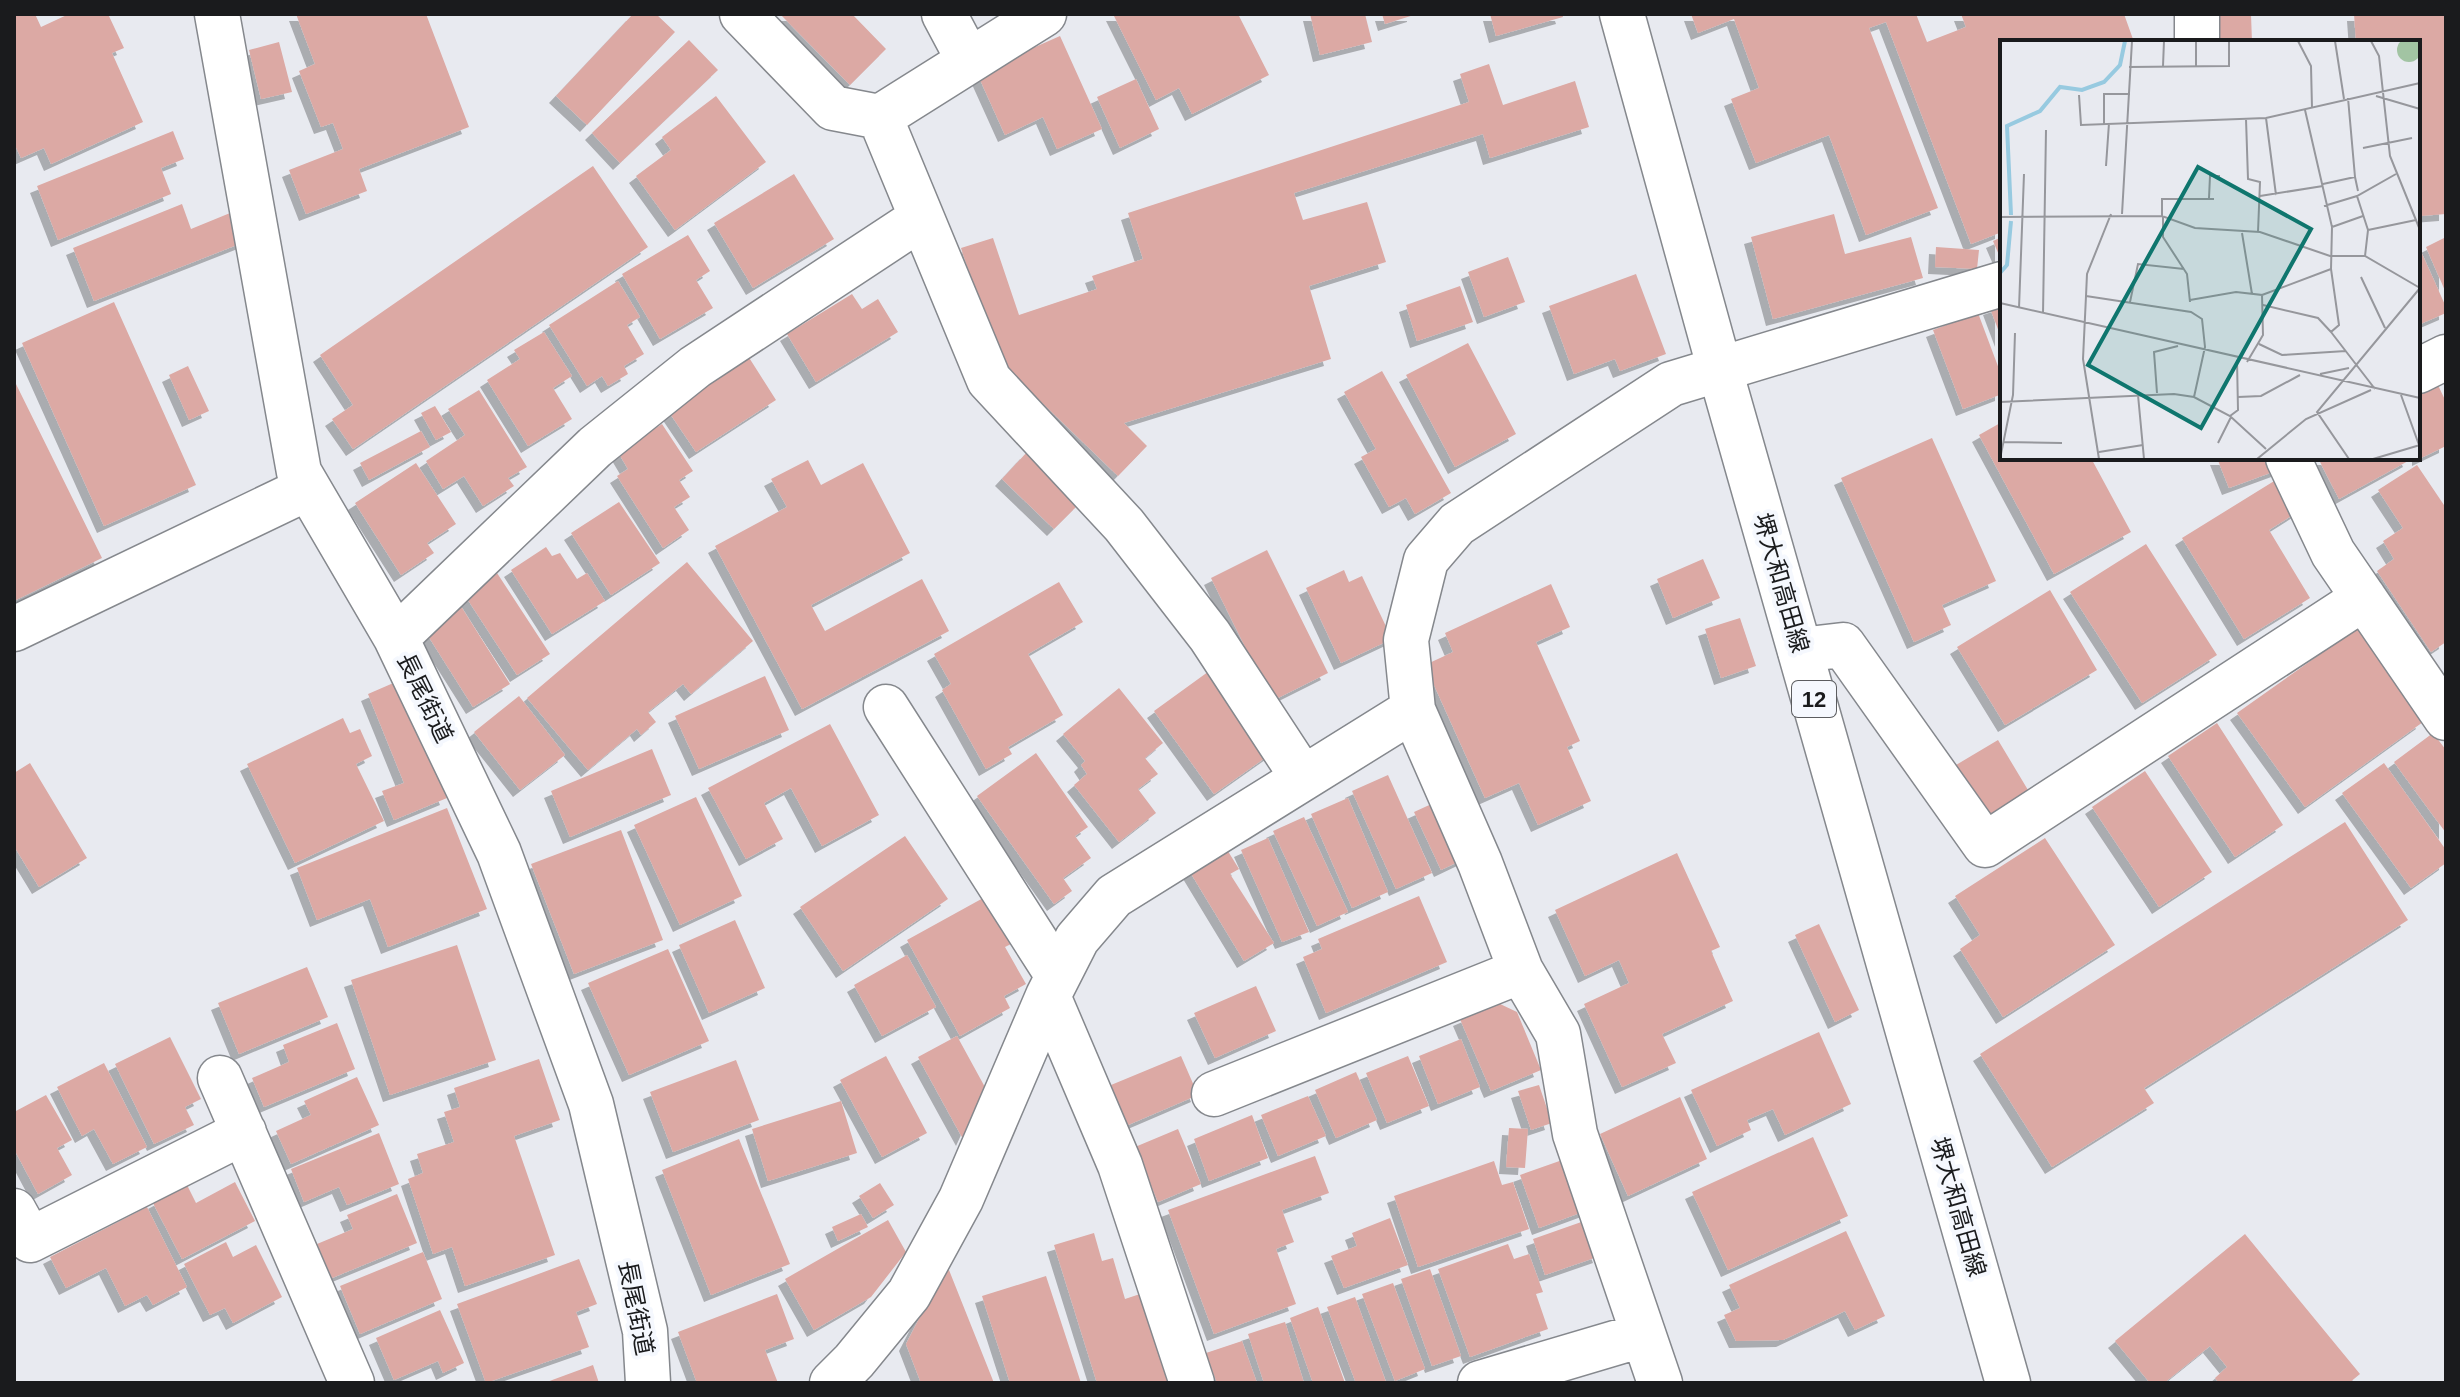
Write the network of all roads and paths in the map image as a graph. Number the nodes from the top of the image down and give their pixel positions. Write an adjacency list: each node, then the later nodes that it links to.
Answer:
1 (217, 14): 16 (street, 長尾街道)
2 (742, 14): 9 (street)
3 (944, 14): 8 (street)
4 (1044, 14): 8 (street)
5 (2197, 14): 7 (street)
6 (1624, 15): 13 (street, 堺大和高田線 / 12)
7 (2197, 40)
8 (969, 61): 9 (street)
9 (880, 117): 10 (street)
10 (921, 218): 19 (street); 24 (street)
11 (2000, 285): 13 (street)
12 (2446, 357): 14 (street)
13 (1720, 370): 20 (street, 堺大和高田線 / 12); 22 (street)
14 (2420, 370)
15 (2289, 460): 17 (street)
16 (308, 488): 18 (street); 19 (street, 長尾街道)
17 (2364, 598): 20 (street); 23 (street)
18 (14, 629)
19 (396, 638): 33 (street, 長尾街道)
20 (1800, 650): 38 (street, 堺大和高田線 / 12)
21 (886, 707): 26 (street)
22 (1413, 710): 24 (street); 25 (street)
23 (2446, 718)
24 (1303, 778): 26 (street)
25 (1521, 971): 28 (street); 31 (street)
26 (1053, 986): 34 (street); 35 (street)
27 (220, 1078): 29 (street)
28 (1214, 1094)
29 (244, 1132): 30 (street); 32 (street)
30 (14, 1211)
31 (1642, 1335): 36 (street); 37 (street)
32 (352, 1383)
33 (648, 1383)
34 (832, 1383)
35 (1192, 1383)
36 (1480, 1383)
37 (1660, 1383)
38 (2008, 1383)

